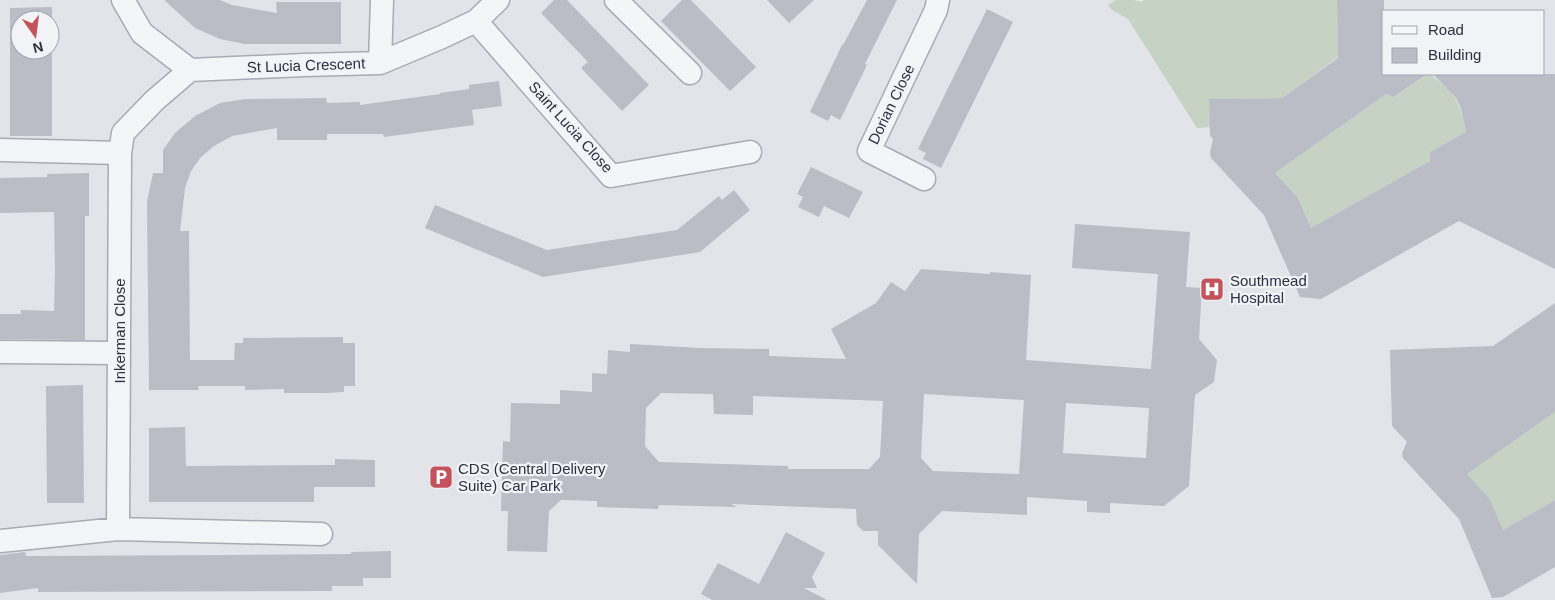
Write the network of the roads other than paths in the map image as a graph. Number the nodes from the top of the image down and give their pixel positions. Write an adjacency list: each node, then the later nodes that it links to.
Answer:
1 (123, 0): 8 (street)
2 (382, 0): 7 (street)
3 (498, 0): 6 (street, St Lucia Crescent)
4 (616, 0): 9 (street)
5 (938, 0): 13 (street, Dorian Close)
6 (476, 21): 7 (street, St Lucia Crescent); 12 (street, Saint Lucia Close)
7 (380, 63): 8 (street, St Lucia Crescent)
8 (190, 70): 10 (street)
9 (690, 74)
10 (122, 143): 11 (street); 15 (street, Inkerman Close)
11 (0, 150)
12 (750, 152)
13 (924, 179)
14 (0, 352): 15 (street)
15 (119, 353): 16 (street, Inkerman Close)
16 (118, 529): 17 (street); 18 (street)
17 (321, 534)
18 (0, 541)

